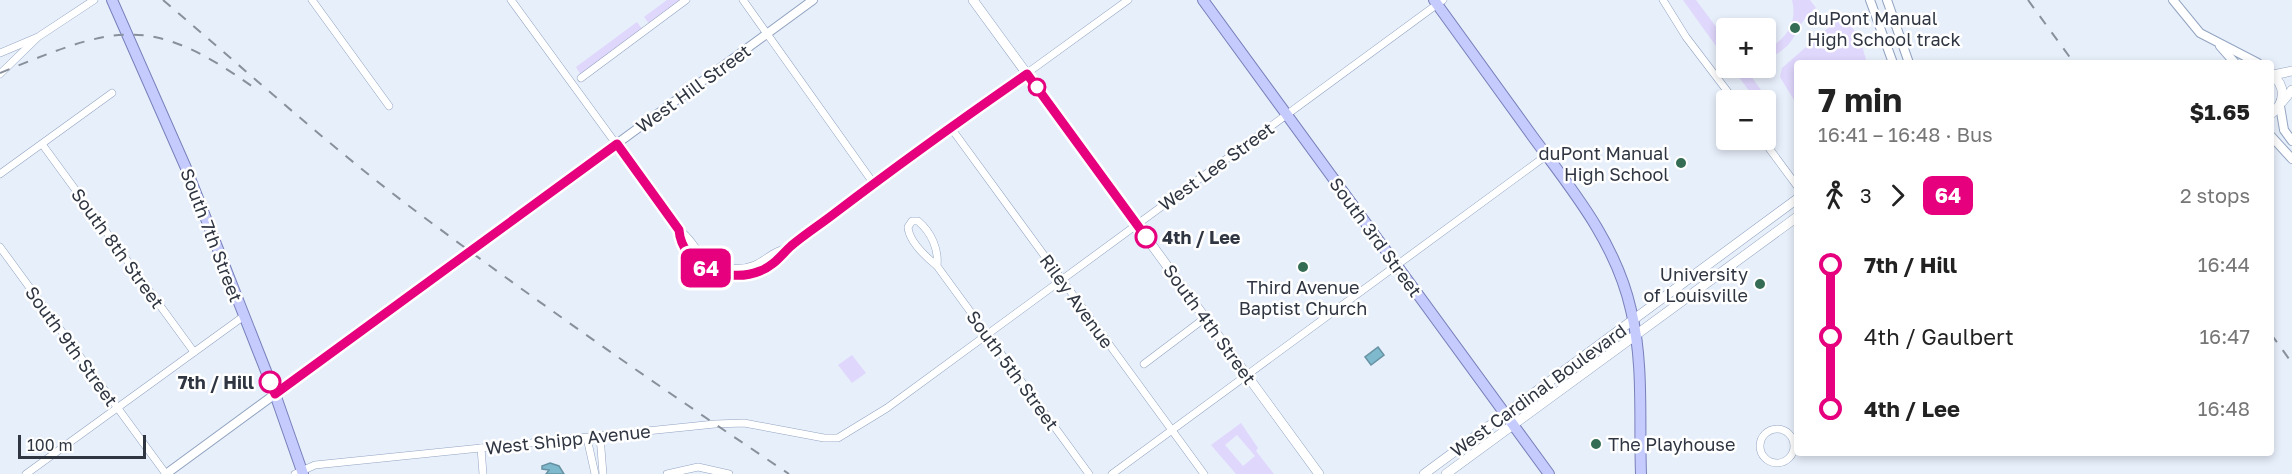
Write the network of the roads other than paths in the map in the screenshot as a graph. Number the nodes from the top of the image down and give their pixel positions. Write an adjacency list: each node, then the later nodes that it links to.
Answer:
1 (94, 0): 17 (street)
2 (112, 0): 55 (main road, South 7th Street)
3 (312, 0): 34 (street)
4 (511, 0): 41 (street)
5 (686, 0): 29 (street)
6 (742, 0): 16 (street)
7 (813, 0): 16 (street, West Hill Street)
8 (973, 0): 26 (main road, South 4th Street)
9 (1128, 0): 26 (street)
10 (1203, 0): 36 (main road, South 3rd Street)
11 (1663, 0): 30 (street)
12 (1870, 0): 20 (street)
13 (1887, 0): 21 (street)
14 (2174, 0): 18 (street)
15 (1438, 1): 36 (street, West Lee Street); 43 (main road)
16 (767, 34): 41 (street, West Hill Street); 47 (street)
17 (38, 37): 19 (street); 25 (street)
18 (2218, 43): 22 (street); 23 (street)
19 (0, 53)
20 (1892, 60)
21 (1908, 60)
22 (2232, 60)
23 (2252, 60)
24 (2292, 71): 27 (main road)
25 (0, 74)
26 (1027, 74): 37 (street); 50 (main road, South 4th Street)
27 (2274, 75)
28 (2274, 77): 33 (main road)
29 (580, 78)
30 (1726, 90)
31 (2292, 90): 33 (main road)
32 (112, 93): 40 (street)
33 (2281, 104): 35 (main road); 39 (street)
34 (389, 106)
35 (2274, 111)
36 (1287, 115): 50 (street, West Lee Street); 52 (main road, South 3rd Street)
37 (951, 128): 47 (street); 54 (street, Riley Avenue)
38 (2274, 139): 44 (street)
39 (2292, 141)
40 (42, 144): 45 (street); 60 (street, South 8th Street)
41 (617, 144): 47 (street); 63 (street, West Hill Street)
42 (1770, 150): 46 (street)
43 (1546, 155): 52 (street); 57 (main road)
44 (2292, 159)
45 (0, 174)
46 (1794, 182)
47 (874, 184)
48 (1794, 201): 57 (main road, West Cardinal Boulevard)
49 (1794, 219): 58 (main road, West Cardinal Boulevard)
50 (1137, 225): 54 (street, West Lee Street); 56 (main road, South 4th Street)
51 (0, 247): 64 (street, South 9th Street)
52 (1397, 265): 62 (street); 65 (main road, South 3rd Street)
53 (938, 266): 53 (street, South 5th Street); 59 (street, South 5th Street)
54 (1061, 280): 59 (street, West Lee Street); 67 (street, Riley Avenue)
55 (244, 316): 60 (street); 63 (main road, South 7th Street)
56 (1205, 318): 61 (street); 62 (main road, South 4th Street)
57 (1633, 320): 58 (main road); 65 (main road, West Cardinal Boulevard)
58 (1636, 333): 66 (main road, West Cardinal Boulevard); 88 (main road)
59 (987, 334): 70 (street, West Lee Street); 81 (street, South 5th Street)
60 (194, 352): 64 (street)
61 (1144, 364)
62 (1247, 375): 67 (street); 84 (main road, South 4th Street)
63 (275, 394): 73 (main road, South 7th Street); 75 (street, West Hill Street)
64 (117, 408): 74 (street); 75 (street, South 9th Street)
65 (1505, 413): 66 (main road, South 3rd Street); 85 (main road, West Cardinal Boulevard)
66 (1514, 425): 86 (main road, West Cardinal Boulevard); 87 (main road, South 3rd Street)
67 (1171, 430): 82 (street); 83 (street, Riley Avenue)
68 (600, 436): 70 (street, West Shipp Avenue); 71 (street, West Shipp Avenue); 78 (street)
69 (1794, 436): 69 (street)
70 (843, 437)
71 (587, 438): 72 (street, West Shipp Avenue); 77 (street)
72 (481, 448): 73 (street, West Shipp Avenue); 76 (street)
73 (299, 472)
74 (26, 474)
75 (166, 474)
76 (483, 474)
77 (595, 474)
78 (603, 474)
79 (667, 474): 80 (street)
80 (729, 474)
81 (1089, 474)
82 (1112, 474)
83 (1204, 474)
84 (1319, 474)
85 (1424, 474)
86 (1446, 474)
87 (1549, 474)
88 (1641, 474)

